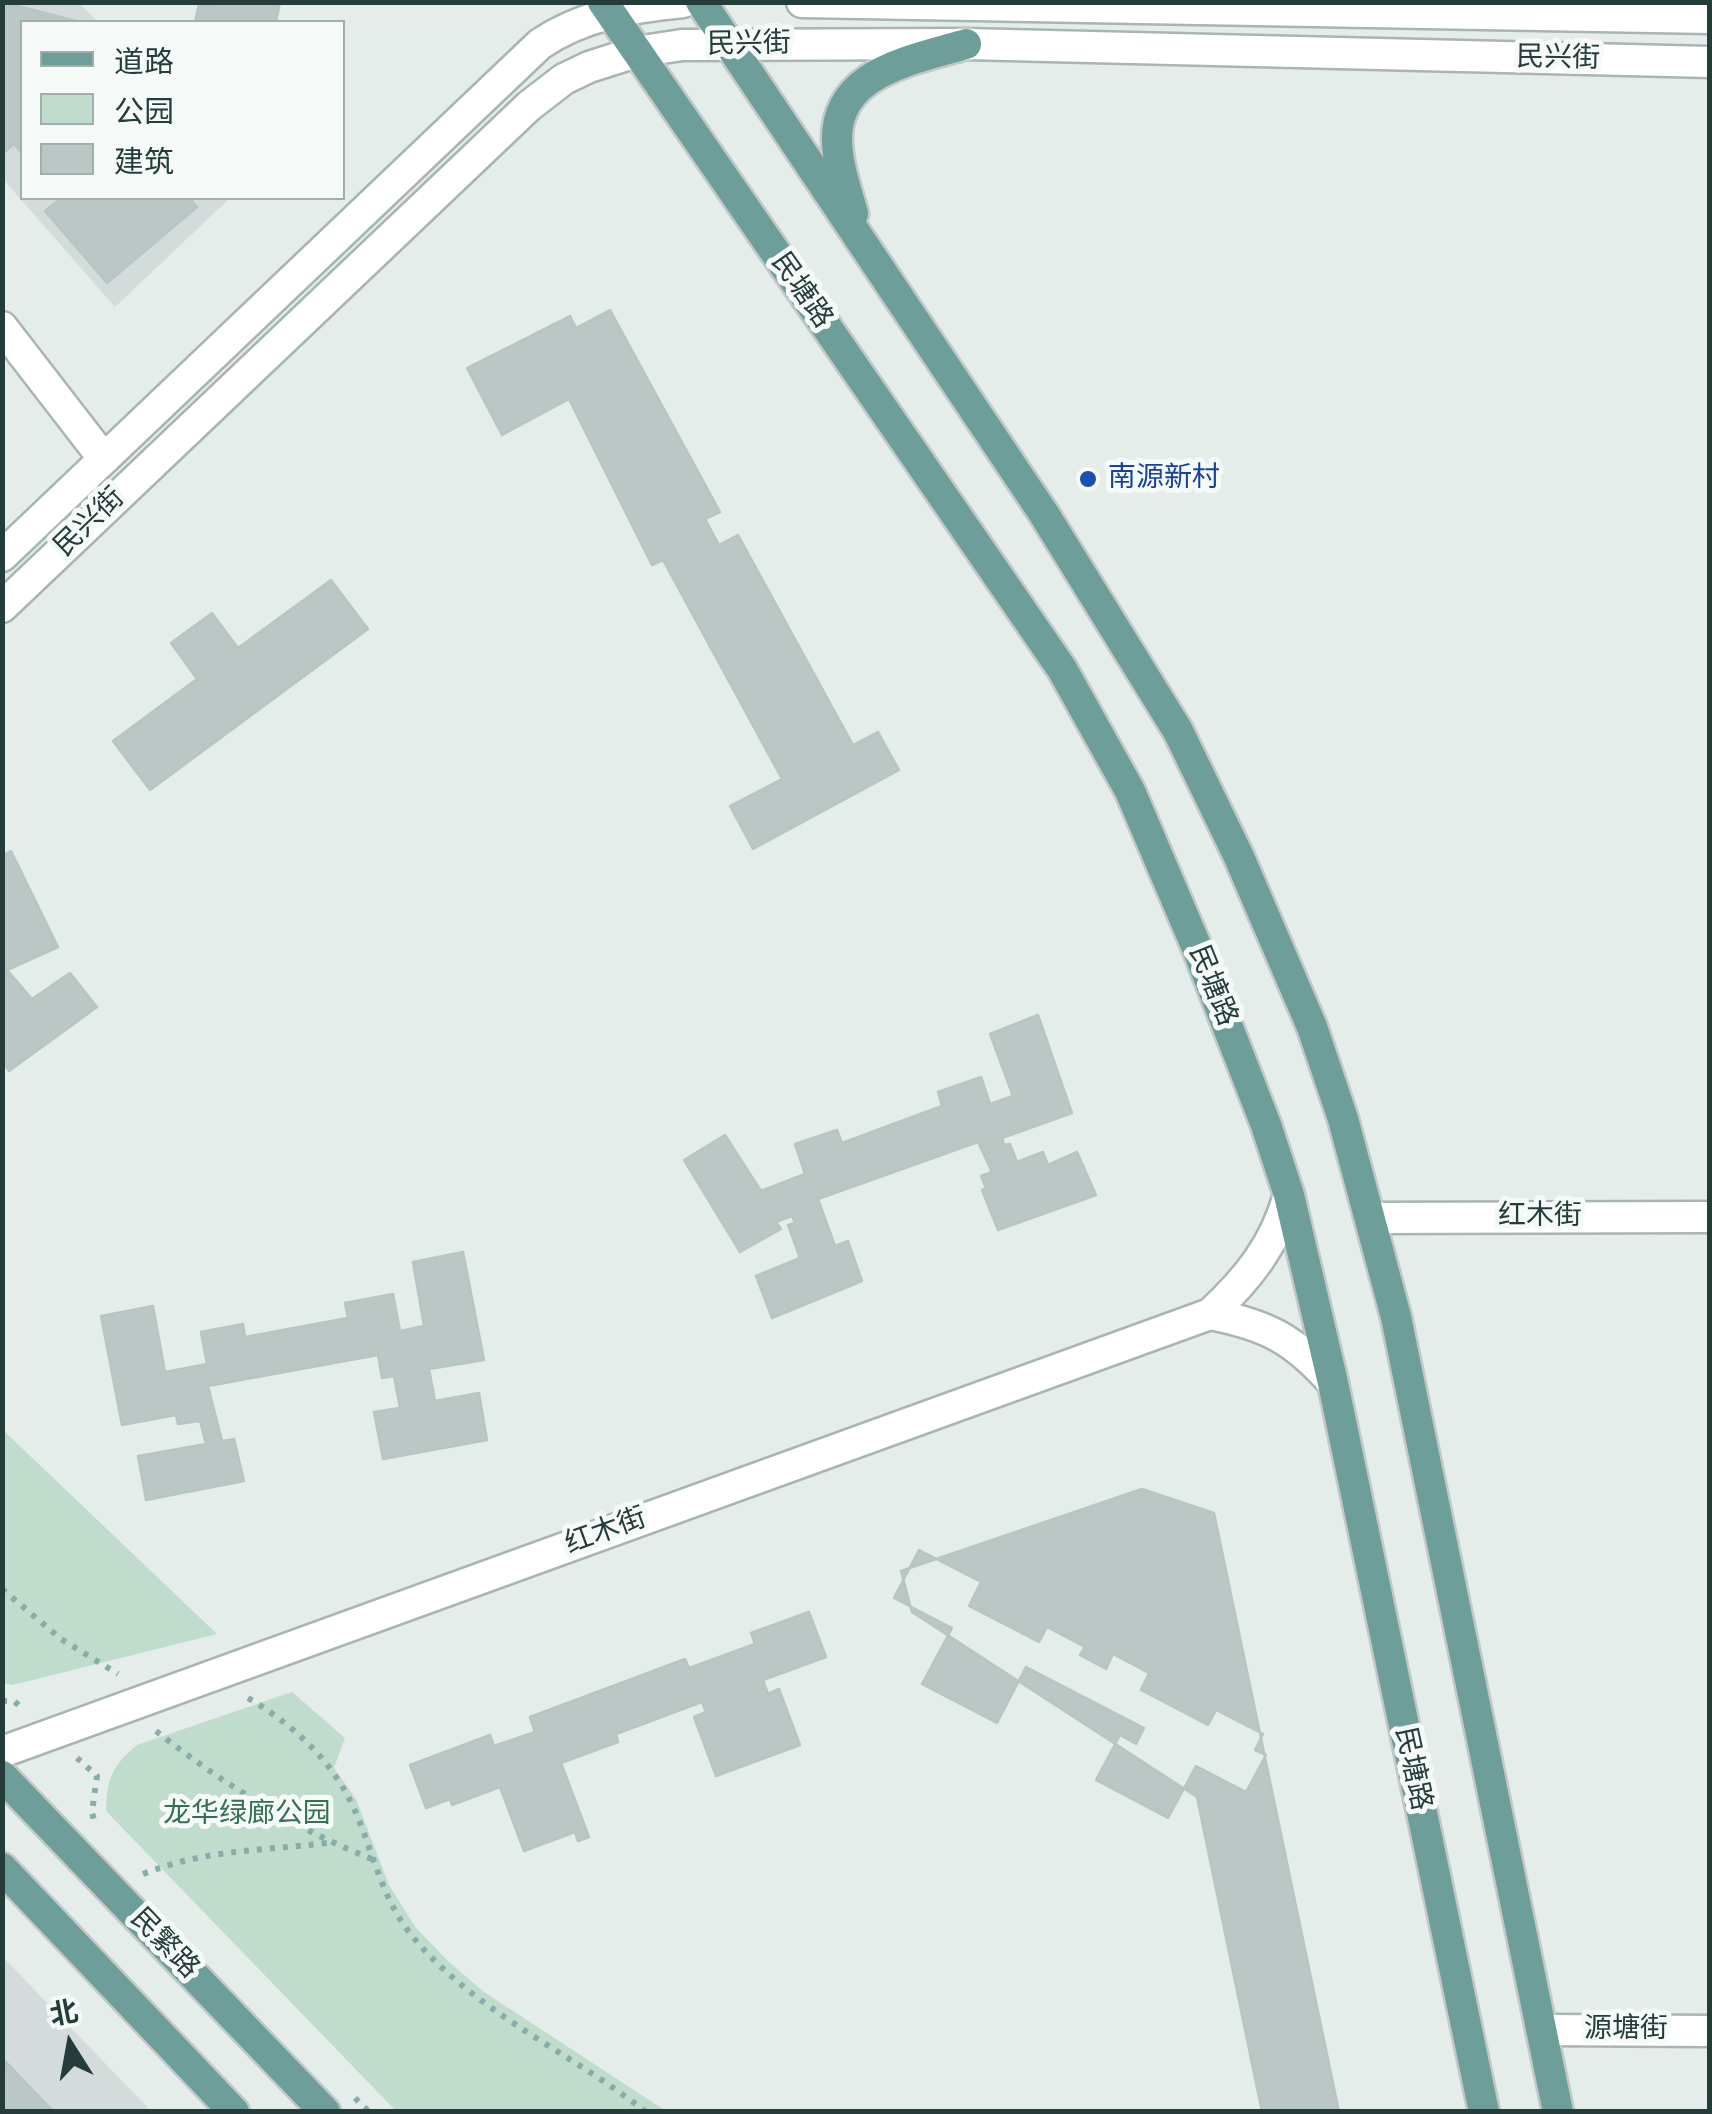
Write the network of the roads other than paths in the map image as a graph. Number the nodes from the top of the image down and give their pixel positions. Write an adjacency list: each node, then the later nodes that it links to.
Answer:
1 (683, 2): 4 (street, 民兴街)
2 (700, 2): 7 (main road)
3 (802, 2): 5 (street, 民兴街)
4 (606, 8): 8 (main road, 民塘路); 12 (street, 民兴街)
5 (1710, 18)
6 (966, 44): 7 (street, 民兴街); 9 (street, 民兴街); 10 (main road)
7 (729, 46): 8 (street, 民兴街); 10 (main road)
8 (636, 52): 14 (street, 民兴街); 15 (main road, 民塘路)
9 (1710, 62)
10 (860, 241): 17 (main road)
11 (2, 327): 12 (street)
12 (104, 459): 13 (street, 民兴街)
13 (2, 556)
14 (2, 607)
15 (1288, 1195): 18 (street, 红木街); 19 (main road, 民塘路)
16 (1710, 1216): 17 (street, 红木街)
17 (1370, 1218): 23 (main road)
18 (1210, 1314): 19 (street); 20 (street, 红木街)
19 (1333, 1382): 27 (main road, 民塘路)
20 (2, 1752)
21 (2, 1776): 26 (main road, 民繁路)
22 (2, 1868): 25 (main road)
23 (1542, 2030): 24 (street, 源塘街); 28 (main road)
24 (1710, 2031)
25 (234, 2112)
26 (326, 2112)
27 (1484, 2112)
28 (1558, 2112)

